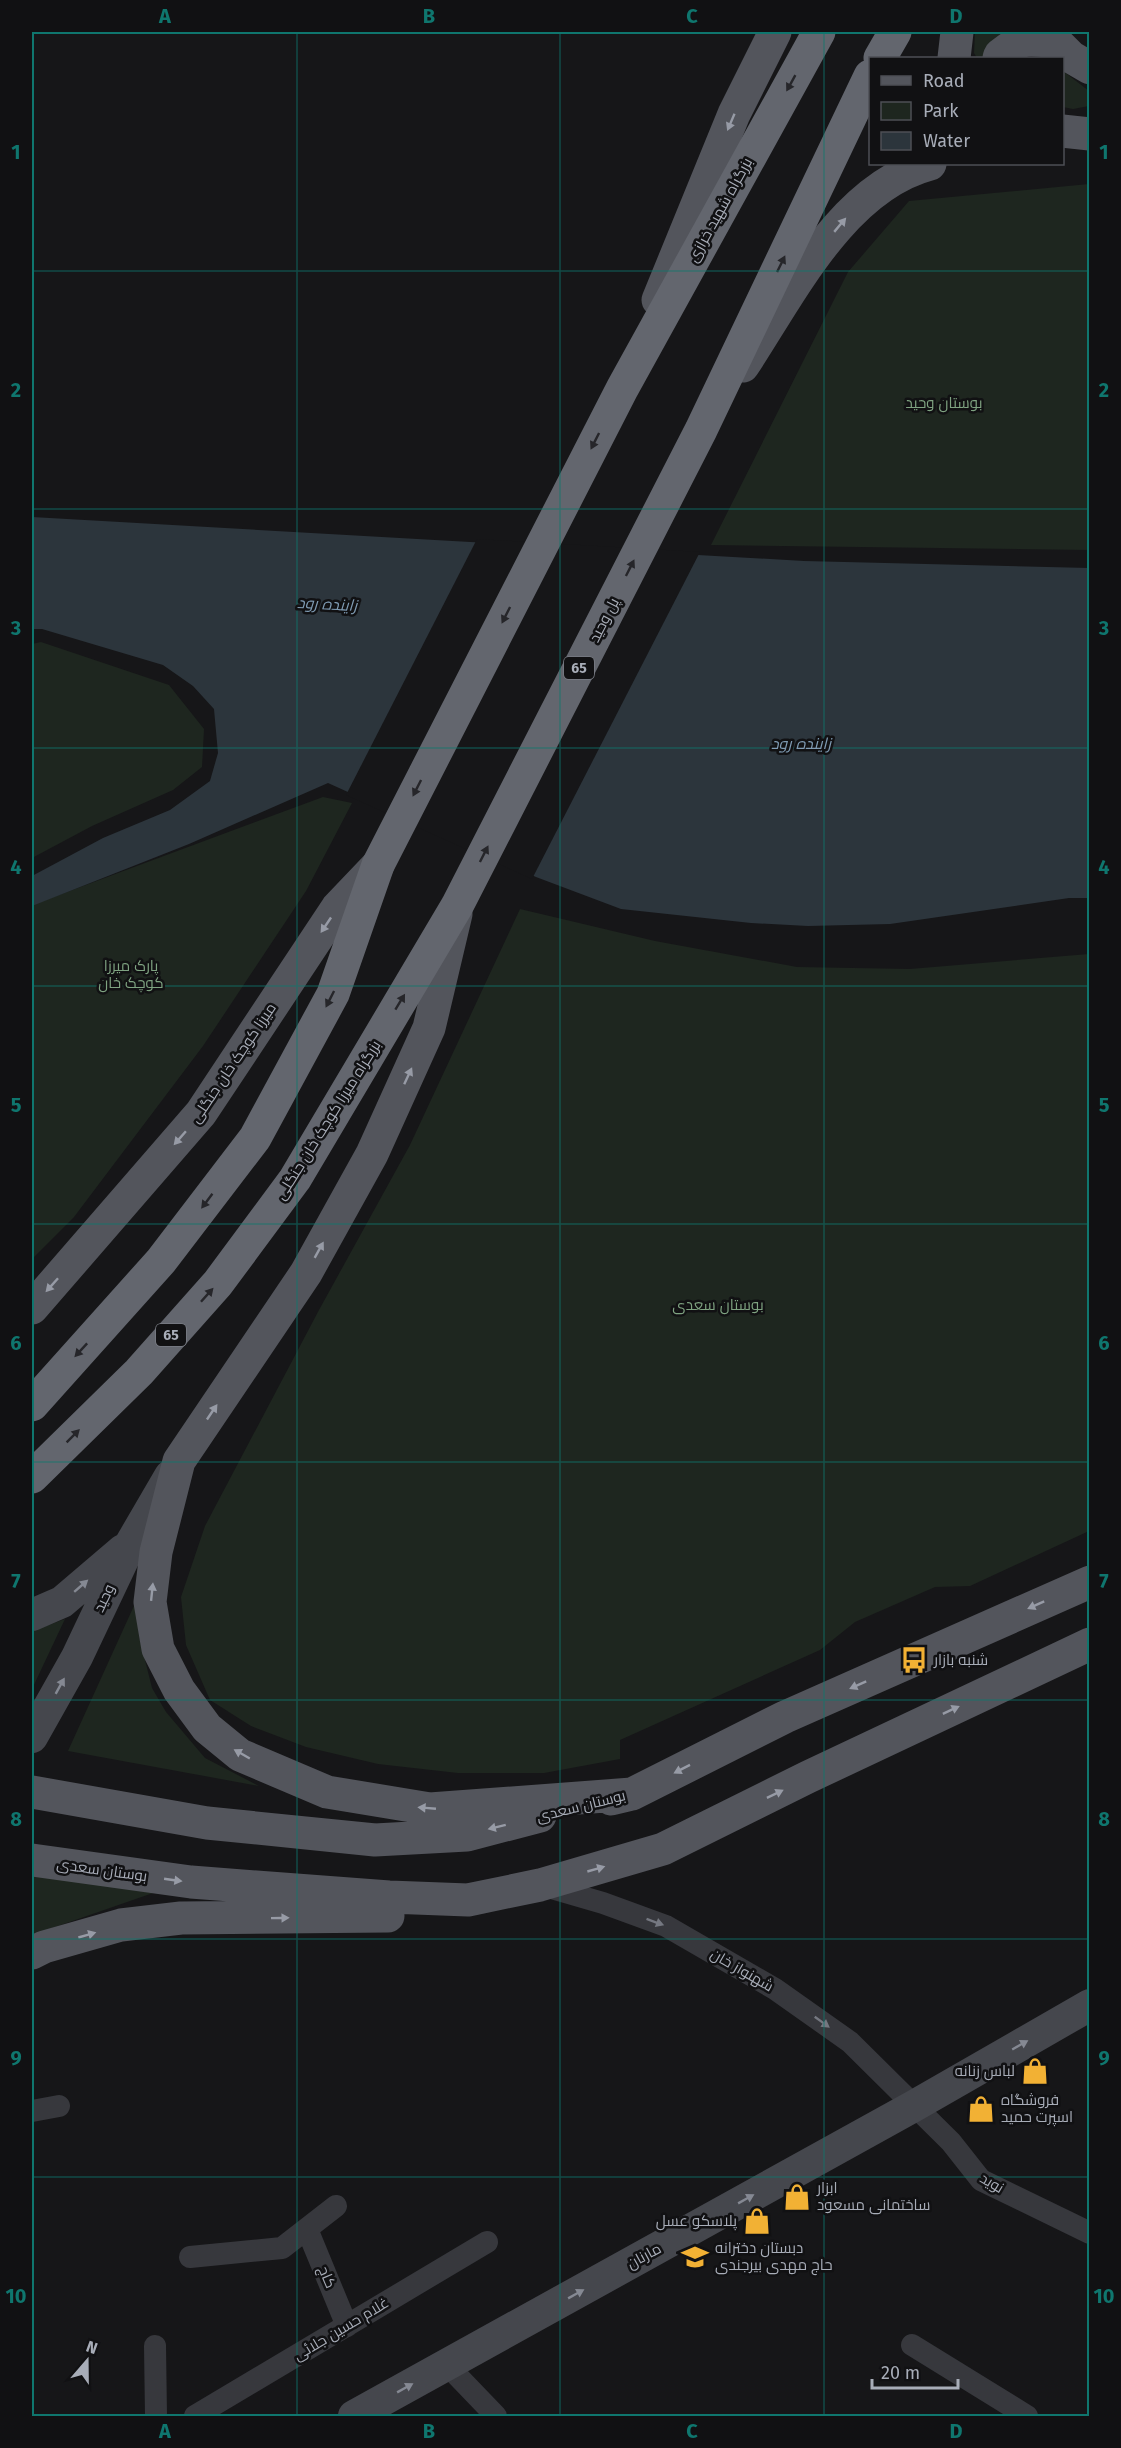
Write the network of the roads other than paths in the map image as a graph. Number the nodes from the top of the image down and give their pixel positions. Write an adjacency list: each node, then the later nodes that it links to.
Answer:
1 (775, 32): 15 (main road, one-way to 15)
2 (819, 32): 15 (highway, بزرگراه شهید خرازی, one-way to 15)
3 (895, 32): 6 (highway)
4 (957, 32): 7 (main road)
5 (1050, 37): 8 (main road); 9 (main road)
6 (881, 57)
7 (954, 57)
8 (999, 57)
9 (1089, 68)
10 (869, 78): 16 (highway, 65, one-way to 10)
11 (1064, 130): 12 (main road)
12 (1089, 135): 13 (main road)
13 (1064, 139)
14 (925, 165): 16 (main road, one-way to 14)
15 (622, 389): 17 (highway, one-way to 17)
16 (701, 430): 18 (highway, پل وحید / 65, one-way to 16)
17 (378, 865): 19 (main road, میرزا کوچک خان جنگلی, one-way to 19); 20 (highway, one-way to 20)
18 (457, 906): 21 (main road, one-way to 18); 22 (highway, بزرگراه میرزا کوچک خان جنگلی / 65, one-way to 18)
19 (32, 1308)
20 (32, 1405)
21 (179, 1461): 23 (main road, وحید); 29 (main road, one-way to 21)
22 (32, 1478)
23 (131, 1543): 25 (main road, one-way to 23); 27 (main road, وحید, one-way to 23)
24 (1089, 1582): 29 (main road, بوستان سعدی, one-way to 29)
25 (32, 1615)
26 (1089, 1644): 31 (main road, بوستان سعدی, one-way to 26)
27 (32, 1737)
28 (32, 1792): 29 (main road, بوستان سعدی, one-way to 28)
29 (632, 1794)
30 (32, 1860): 32 (main road, بوستان سعدی, one-way to 32)
31 (540, 1885): 32 (main road, بوستان سعدی); 36 (street, شهنواز خان, one-way to 36)
32 (468, 1900): 33 (main road, one-way to 32)
33 (32, 1953)
34 (1089, 2005): 36 (main road, مارنان, one-way to 34)
35 (59, 2106): 37 (street)
36 (914, 2106): 40 (street, نوید); 46 (main road, مارنان, one-way to 36)
37 (32, 2110)
38 (336, 2206): 39 (street)
39 (307, 2229): 42 (street); 43 (street, کاج)
40 (1089, 2234)
41 (487, 2242): 43 (street, غلام حسین جلائی)
42 (190, 2257)
43 (347, 2325): 49 (street, غلام حسین جلائی)
44 (912, 2345): 47 (street)
45 (155, 2346): 48 (street)
46 (447, 2365): 50 (main road, مارنان, one-way to 46); 51 (street)
47 (995, 2407): 52 (street)
48 (156, 2416)
49 (195, 2416)
50 (354, 2416)
51 (496, 2416)
52 (1028, 2416)

